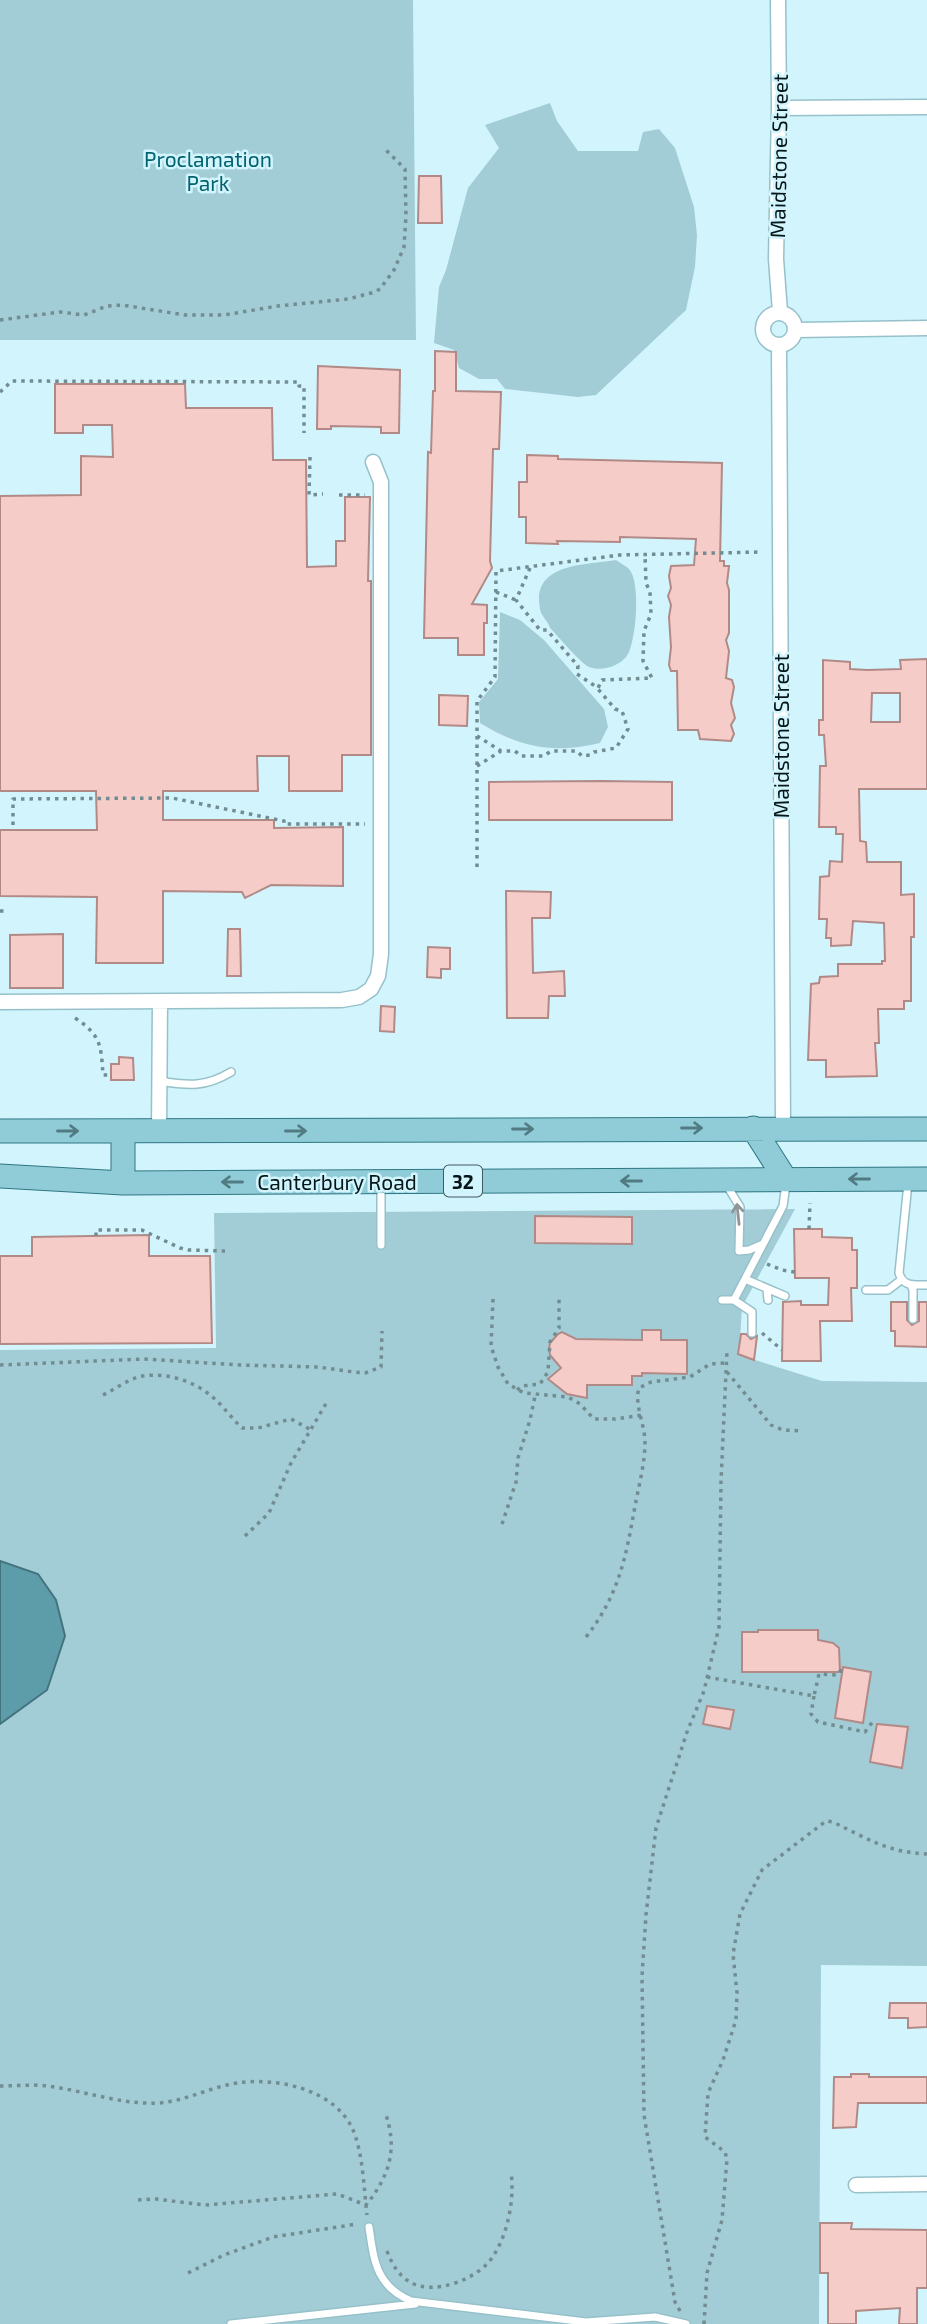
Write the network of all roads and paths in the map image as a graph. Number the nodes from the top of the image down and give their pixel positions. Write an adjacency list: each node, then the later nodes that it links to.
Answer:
1 (778, 0): 3 (street, Maidstone Street)
2 (927, 107): 3 (street)
3 (779, 108): 5 (street, Maidstone Street)
4 (385, 149): 6 (path)
5 (780, 312): 8 (street); 9 (street)
6 (0, 320)
7 (927, 328): 8 (street)
8 (796, 330): 9 (street)
9 (779, 345): 35 (street, Maidstone Street)
10 (0, 392): 11 (path)
11 (304, 433)
12 (310, 457): 14 (path)
13 (373, 462): 30 (street)
14 (323, 495)
15 (762, 552): 16 (path)
16 (645, 554): 17 (path); 20 (path)
17 (531, 567): 18 (path); 19 (path)
18 (496, 592): 19 (path); 21 (path)
19 (516, 600): 20 (path)
20 (598, 688): 22 (path)
21 (477, 736): 22 (path); 23 (path)
22 (501, 751): 23 (path)
23 (477, 766): 26 (path)
24 (284, 821): 25 (path)
25 (13, 825)
26 (477, 867)
27 (0, 911): 28 (path)
28 (7, 911)
29 (0, 1002): 30 (street)
30 (160, 1002): 34 (street)
31 (67, 1015): 33 (path)
32 (231, 1072): 34 (lane)
33 (110, 1075)
34 (159, 1081): 40 (street)
35 (783, 1127): 36 (main road); 37 (main road)
36 (753, 1128): 40 (main road, one-way to 36); 43 (main road)
37 (927, 1129)
38 (0, 1131): 39 (main road, one-way to 39)
39 (123, 1131): 40 (main road); 46 (main road)
40 (159, 1132)
41 (0, 1176): 46 (main road, Canterbury Road / 32)
42 (918, 1179): 43 (main road, Canterbury Road / 32, one-way to 43); 56 (lane)
43 (786, 1180): 45 (main road, Canterbury Road / 32); 50 (lane)
44 (381, 1181): 45 (main road, Canterbury Road / 32, one-way to 44); 46 (main road, Canterbury Road / 32, one-way to 46); 51 (lane)
45 (724, 1181): 50 (lane, one-way to 45)
46 (122, 1183)
47 (810, 1203): 48 (path)
48 (808, 1229)
49 (96, 1236): 52 (path)
50 (763, 1244): 53 (lane)
51 (381, 1245)
52 (225, 1251)
53 (756, 1258): 54 (path); 55 (lane)
54 (796, 1272)
55 (745, 1279): 59 (lane); 65 (lane)
56 (901, 1280): 57 (lane); 60 (lane)
57 (911, 1284): 58 (lane); 67 (lane)
58 (927, 1284)
59 (767, 1289): 61 (lane); 66 (lane)
60 (866, 1290)
61 (785, 1296)
62 (493, 1299): 75 (path)
63 (559, 1299): 75 (path)
64 (722, 1300): 65 (lane)
65 (734, 1300): 68 (lane)
66 (768, 1300)
67 (913, 1319)
68 (752, 1329): 70 (path)
69 (382, 1331): 73 (path)
70 (782, 1350)
71 (727, 1352): 72 (path)
72 (726, 1363): 74 (path); 79 (path)
73 (0, 1365)
74 (726, 1370): 81 (path); 86 (path)
75 (517, 1390): 77 (path)
76 (103, 1395): 80 (path)
77 (535, 1396): 79 (path); 82 (path)
78 (327, 1402): 80 (path)
79 (642, 1415): 84 (path)
80 (310, 1430): 83 (path)
81 (802, 1431)
82 (502, 1524)
83 (245, 1536)
84 (586, 1637)
85 (846, 1671): 87 (path)
86 (707, 1677): 87 (path); 98 (path)
87 (814, 1696): 88 (path)
88 (874, 1720)
89 (927, 1854): 101 (path)
90 (0, 2086): 95 (path)
91 (385, 2112): 95 (path)
92 (927, 2184): 93 (street)
93 (856, 2185)
94 (138, 2200): 95 (path)
95 (366, 2205): 96 (path)
96 (369, 2227): 97 (lane)
97 (423, 2303): 99 (lane); 100 (lane)
98 (683, 2315)
99 (231, 2324)
100 (686, 2324)
101 (704, 2324)

